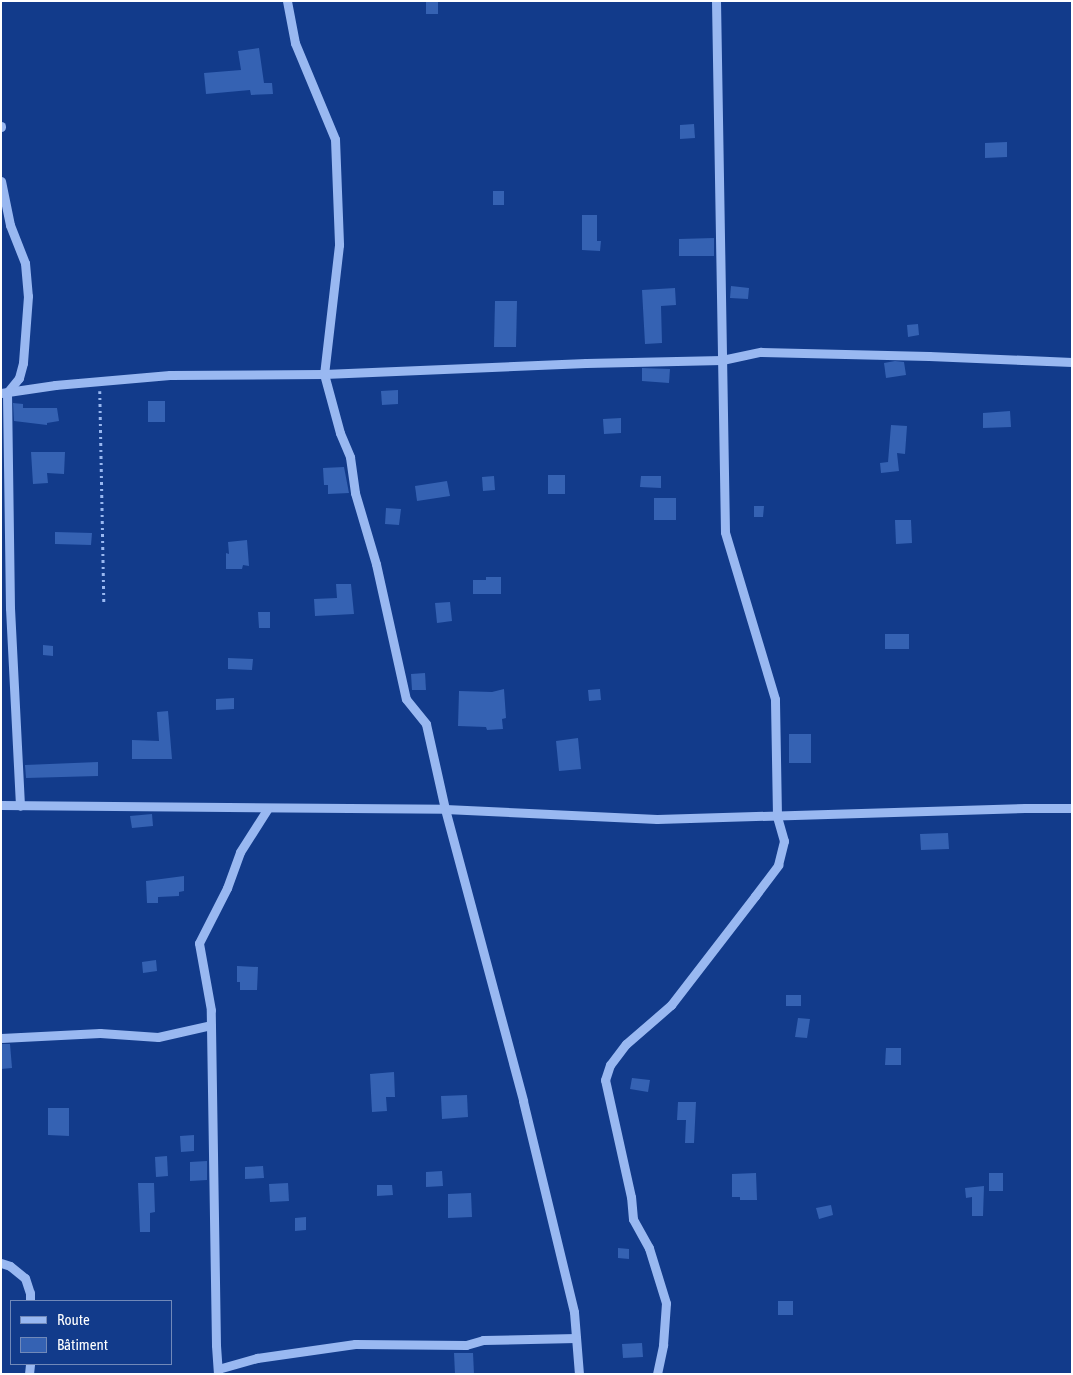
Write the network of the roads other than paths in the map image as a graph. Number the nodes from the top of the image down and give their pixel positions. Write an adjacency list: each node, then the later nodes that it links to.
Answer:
1 (287, 1): 6 (street)
2 (716, 1): 4 (street)
3 (1, 181): 7 (street)
4 (722, 360): 5 (street); 6 (street); 14 (street)
5 (1072, 362)
6 (324, 374): 7 (street); 13 (street)
7 (4, 393): 8 (street)
8 (6, 609): 10 (street)
9 (1, 806): 10 (street)
10 (20, 806): 11 (street)
11 (268, 808): 13 (street); 15 (street)
12 (1072, 808): 14 (street)
13 (446, 809): 14 (street); 19 (street)
14 (777, 816): 22 (street)
15 (211, 1025): 16 (street); 20 (street)
16 (1, 1038)
17 (1, 1263): 18 (street)
18 (30, 1300)
19 (576, 1338): 20 (street); 21 (street)
20 (218, 1371)
21 (578, 1374)
22 (657, 1374)

